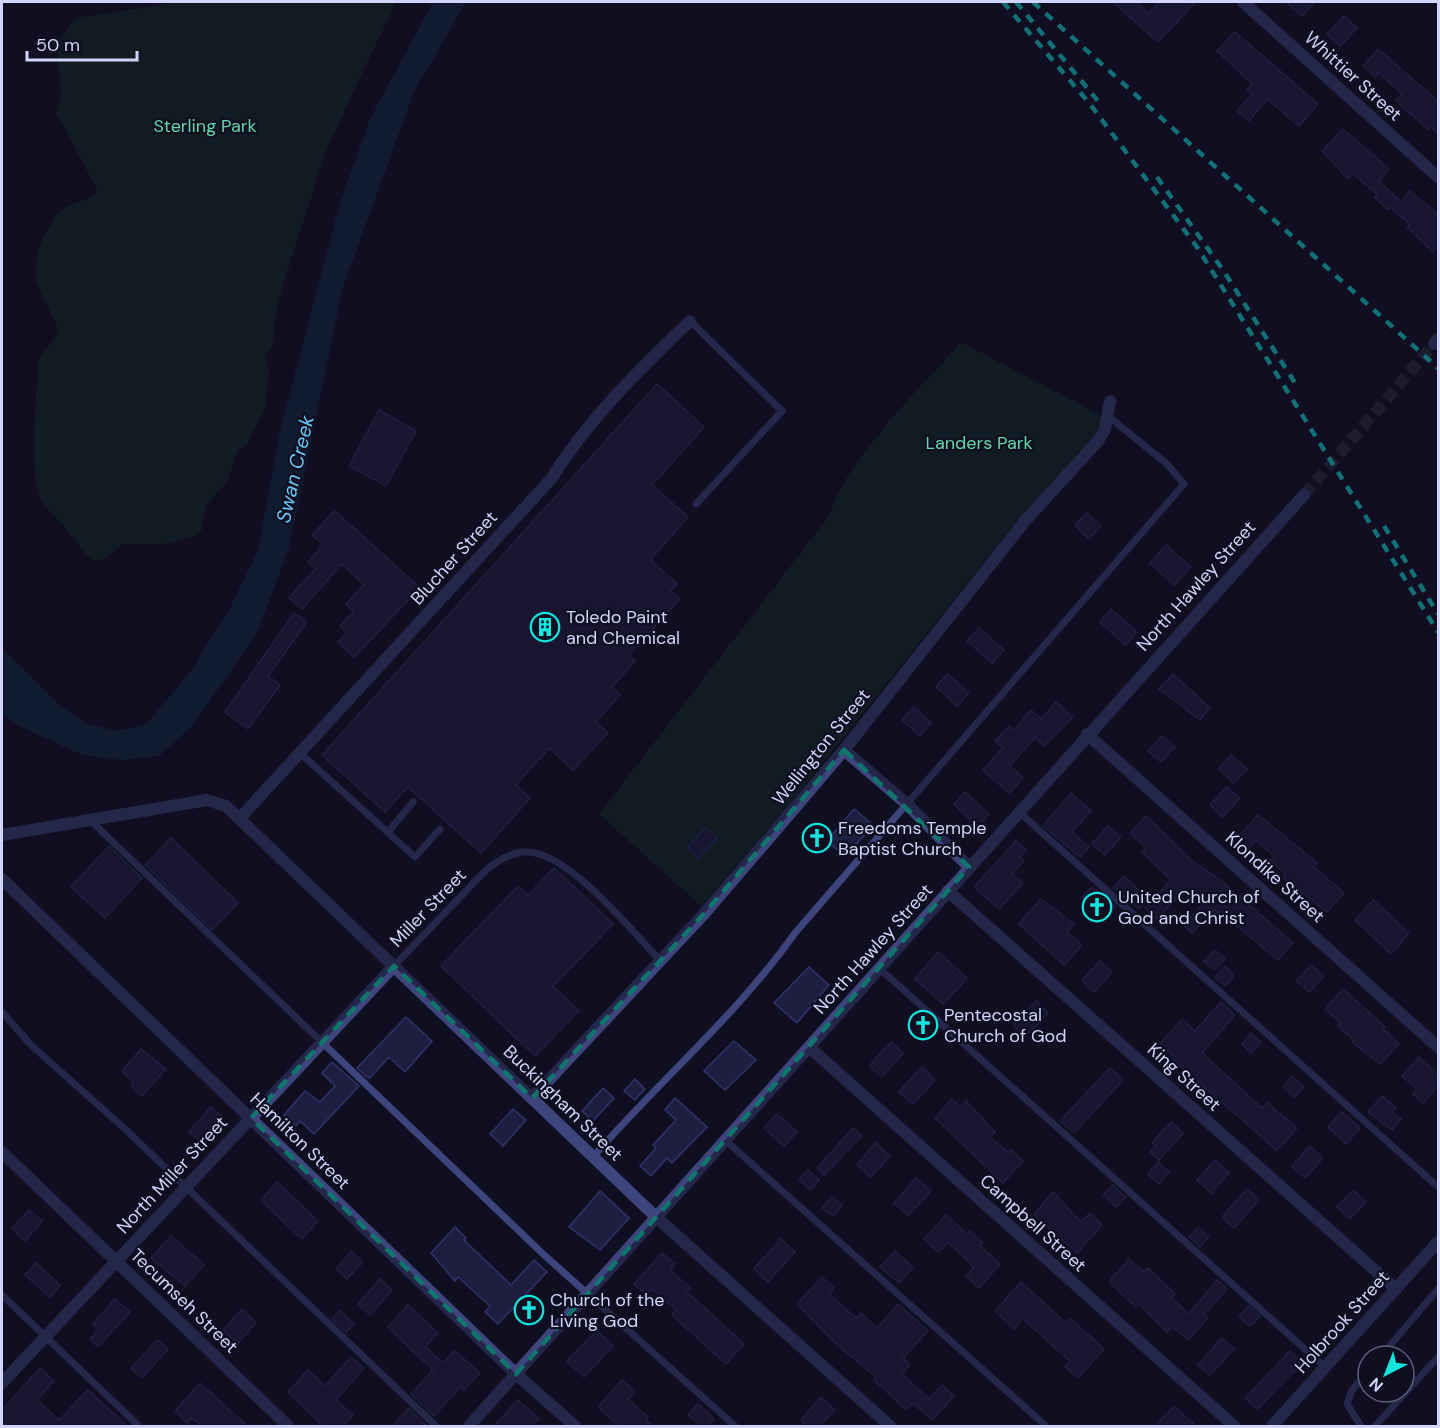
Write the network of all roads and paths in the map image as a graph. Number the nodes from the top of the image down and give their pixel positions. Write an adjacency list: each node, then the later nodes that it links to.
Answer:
1 (1243, 2): 2 (street, Whittier Street)
2 (1438, 177)
3 (690, 321): 7 (lane); 10 (street, Blucher Street)
4 (1110, 401): 5 (street, Wellington Street)
5 (1108, 416): 9 (street, Wellington Street); 12 (lane)
6 (1304, 495): 8 (street, North Hawley Street)
7 (696, 504)
8 (1087, 734): 13 (street, North Hawley Street); 28 (street, Klondike Street)
9 (844, 750): 12 (street); 22 (street, Wellington Street)
10 (300, 753): 14 (street, Blucher Street); 17 (lane)
11 (413, 802): 17 (lane)
12 (908, 805): 19 (street); 33 (lane)
13 (1018, 811): 19 (street, North Hawley Street); 34 (lane)
14 (240, 818): 15 (street, Buckingham Street); 23 (street, Buckingham Street)
15 (91, 821): 18 (street); 26 (lane)
16 (440, 829): 17 (lane)
17 (388, 832)
18 (2, 835)
19 (969, 867): 21 (street, North Hawley Street)
20 (2, 879): 30 (street, Hamilton Street)
21 (948, 891): 24 (street, North Hawley Street); 39 (street, King Street)
22 (660, 960): 23 (lane, Miller Street); 29 (street, Wellington Street)
23 (394, 966): 26 (street, North Miller Street); 29 (street, Buckingham Street)
24 (879, 968): 27 (street, North Hawley Street); 46 (lane)
25 (2, 1012): 35 (lane)
26 (322, 1042): 30 (street, North Miller Street); 41 (lane)
27 (809, 1047): 31 (street, North Hawley Street); 58 (street, Campbell Street)
28 (1438, 1047)
29 (532, 1098): 33 (street, Buckingham Street)
30 (251, 1118): 35 (street, North Miller Street); 47 (street, Hamilton Street)
31 (725, 1140): 36 (street, North Hawley Street); 57 (lane)
32 (2, 1152): 38 (street, Tecumseh Street)
33 (593, 1157): 36 (street, Buckingham Street)
34 (1438, 1186)
35 (185, 1188): 38 (street, North Miller Street); 52 (lane)
36 (656, 1217): 41 (street, North Hawley Street); 56 (street, Buckingham Street)
37 (1438, 1242): 39 (street, Holbrook Street)
38 (117, 1261): 43 (street, North Miller Street); 51 (street, Tecumseh Street)
39 (1396, 1289): 46 (street, Holbrook Street)
40 (1438, 1289): 44 (lane)
41 (587, 1294): 47 (street, North Hawley Street); 55 (lane)
42 (2, 1295): 43 (lane)
43 (45, 1337): 48 (street, North Miller Street); 50 (lane)
44 (1392, 1344)
45 (1438, 1356): 61 (lane)
46 (1325, 1367): 59 (street, Holbrook Street)
47 (516, 1374): 53 (street, North Hawley Street); 54 (street, Hamilton Street)
48 (2, 1383)
49 (1356, 1386): 60 (lane)
50 (139, 1426)
51 (288, 1426)
52 (436, 1426)
53 (469, 1426)
54 (574, 1426)
55 (735, 1426)
56 (890, 1426)
57 (1046, 1426)
58 (1234, 1426)
59 (1272, 1426)
60 (1361, 1426)
61 (1375, 1426)

